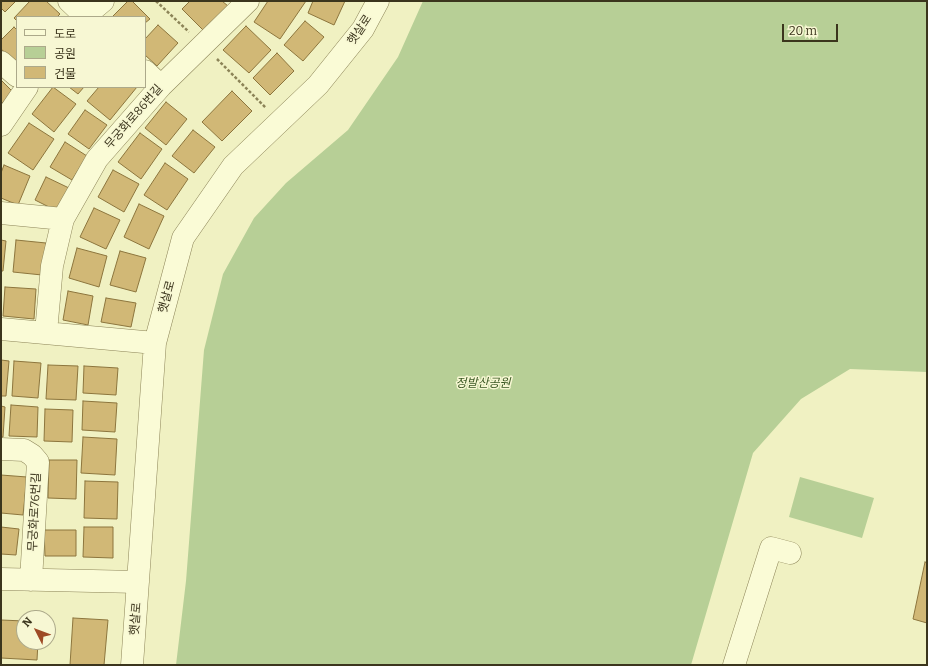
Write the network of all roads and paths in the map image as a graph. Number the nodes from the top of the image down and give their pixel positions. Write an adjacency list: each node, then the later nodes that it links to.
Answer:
1 (69, 1): 6 (street)
2 (103, 1): 7 (street)
3 (156, 1): 8 (path)
4 (248, 1): 8 (street, 무궁화로86번길)
5 (378, 1): 20 (street, 햇살로)
6 (84, 16)
7 (86, 16)
8 (203, 45): 12 (street, 무궁화로86번길); 14 (path)
9 (1, 62): 11 (street)
10 (146, 72): 12 (street)
11 (16, 75)
12 (161, 86): 17 (street, 무궁화로86번길)
13 (26, 88): 15 (street)
14 (267, 109)
15 (1, 125)
16 (1, 213): 17 (street)
17 (63, 219): 19 (street, 무궁화로86번길)
18 (1, 328): 19 (street)
19 (46, 332): 20 (street)
20 (155, 342): 25 (street, 햇살로)
21 (1, 448): 24 (street, 무궁화로76번길)
22 (790, 553): 27 (street)
23 (1, 579): 24 (street)
24 (31, 580): 25 (street)
25 (138, 582): 26 (street, 햇살로)
26 (132, 665)
27 (734, 665)

